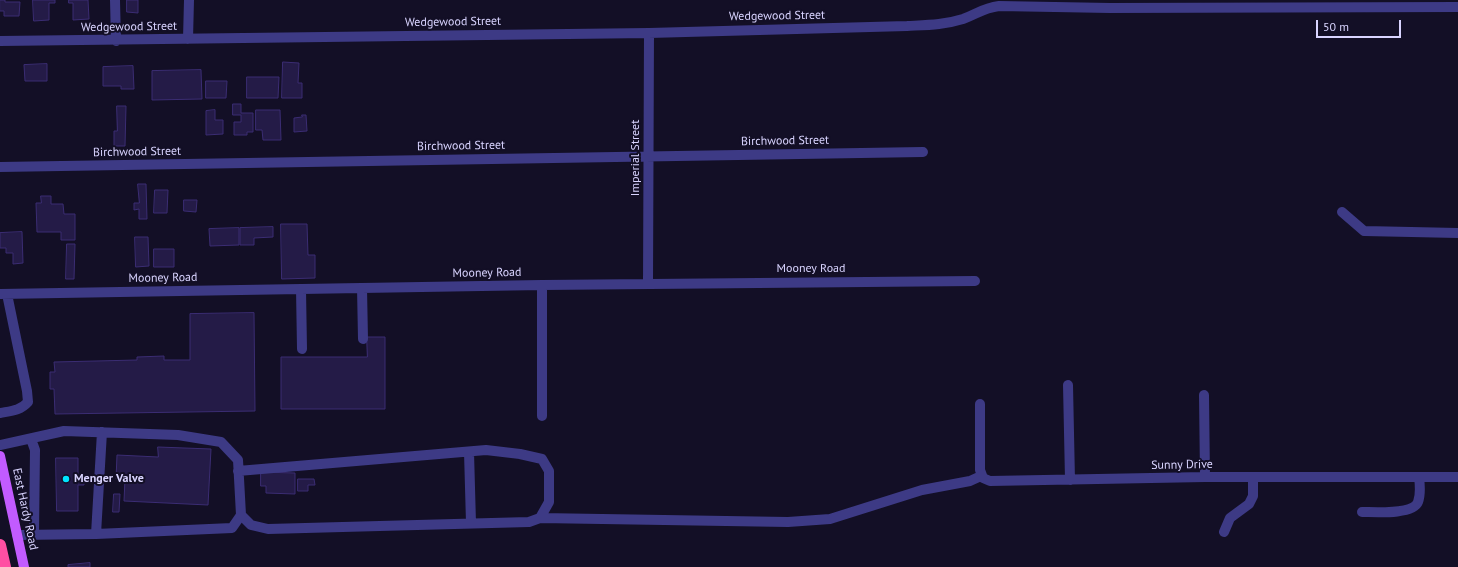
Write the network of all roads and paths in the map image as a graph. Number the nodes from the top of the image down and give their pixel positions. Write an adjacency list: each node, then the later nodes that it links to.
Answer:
1 (115, 0): 9 (street)
2 (189, 0): 7 (street)
3 (1120, 4): 4 (street, Wedgewood Street); 6 (street, Wedgewood Street)
4 (1222, 4): 5 (street, Wedgewood Street)
5 (1458, 7)
6 (649, 33): 7 (street, Wedgewood Street); 11 (street, Imperial Street)
7 (188, 39): 9 (street, Wedgewood Street)
8 (0, 41): 9 (street, Wedgewood Street)
9 (116, 41)
10 (923, 152): 11 (street, Birchwood Street)
11 (649, 156): 12 (street, Birchwood Street); 16 (street, Imperial Street)
12 (0, 167)
13 (1342, 212): 14 (street)
14 (1458, 233)
15 (975, 281): 16 (street, Mooney Road)
16 (648, 284): 17 (street, Mooney Road)
17 (542, 285): 18 (street, Mooney Road); 27 (street)
18 (362, 288): 19 (street, Mooney Road); 21 (street)
19 (301, 289): 20 (street, Mooney Road); 22 (street)
20 (4, 294): 26 (street)
21 (363, 339)
22 (302, 349)
23 (1068, 385): 39 (street)
24 (1204, 395): 37 (street)
25 (980, 404): 34 (street)
26 (0, 413)
27 (542, 416)
28 (102, 432): 29 (street); 33 (street); 46 (street)
29 (31, 438): 30 (street); 45 (street)
30 (0, 445)
31 (469, 452): 33 (street); 42 (street); 43 (street)
32 (0, 456): 47 (main road, East Hardy Road)
33 (238, 470): 41 (street)
34 (981, 476): 39 (street, Sunny Drive); 42 (street)
35 (1420, 477): 36 (street, Sunny Drive); 38 (street, Sunny Drive); 40 (street)
36 (1458, 477)
37 (1205, 478): 38 (street, Sunny Drive); 39 (street, Sunny Drive)
38 (1253, 478): 44 (street)
39 (1070, 480)
40 (1362, 512)
41 (241, 515): 43 (street); 46 (street)
42 (540, 518): 43 (street)
43 (471, 523)
44 (1224, 532)
45 (34, 534): 46 (street); 47 (street)
46 (96, 534)
47 (17, 535): 50 (main road, East Hardy Road)
48 (0, 545): 49 (highway)
49 (5, 567)
50 (24, 567)

